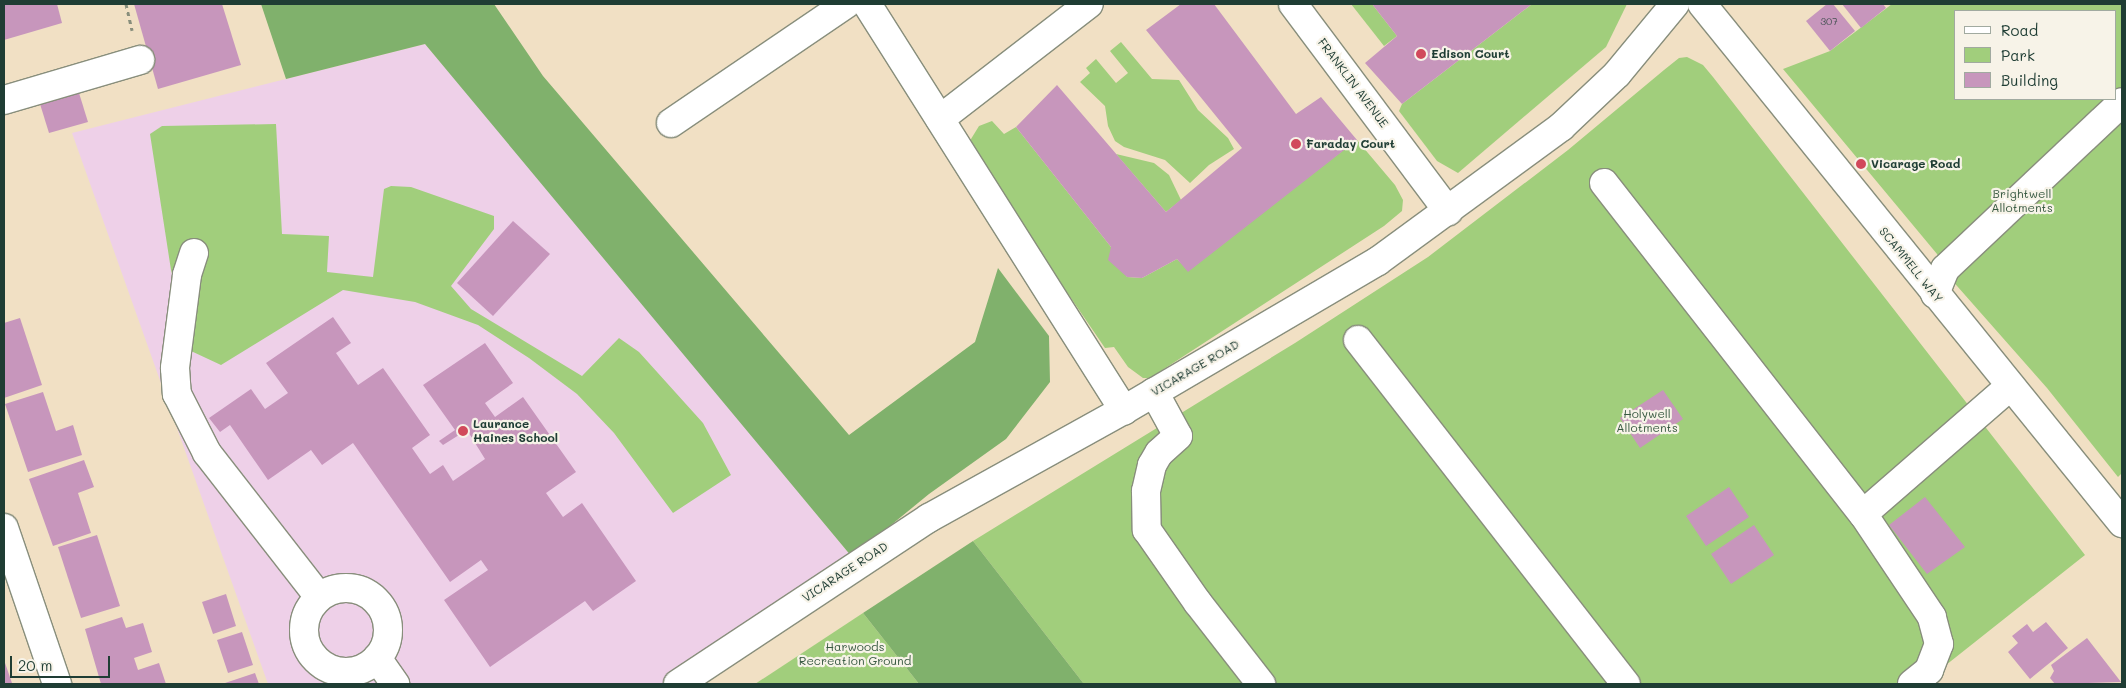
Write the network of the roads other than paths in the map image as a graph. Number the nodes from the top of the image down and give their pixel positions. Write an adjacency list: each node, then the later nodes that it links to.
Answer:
1 (846, 4): 11 (street)
2 (867, 4): 10 (street)
3 (1089, 4): 10 (street)
4 (1293, 4): 13 (street, FRANKLIN AVENUE)
5 (1675, 4): 13 (street, VICARAGE ROAD)
6 (1702, 4): 15 (street, SCAMMELL WAY)
7 (140, 60): 8 (street)
8 (4, 100)
9 (2122, 102): 15 (street)
10 (940, 119): 19 (street)
11 (671, 123)
12 (1604, 183): 20 (street)
13 (1448, 212): 18 (street, VICARAGE ROAD)
14 (194, 253): 23 (street)
15 (1935, 294): 17 (street, SCAMMELL WAY)
16 (1358, 340): 29 (street)
17 (2010, 386): 20 (street); 21 (street, SCAMMELL WAY)
18 (1154, 392): 19 (street, VICARAGE ROAD); 28 (street)
19 (1124, 410): 27 (street, VICARAGE ROAD)
20 (1863, 514): 30 (street)
21 (2122, 524)
22 (4, 528): 25 (street)
23 (319, 597): 24 (street); 24 (street)
24 (377, 658): 26 (street)
25 (57, 684)
26 (395, 684)
27 (678, 684)
28 (1262, 684)
29 (1626, 684)
30 (1912, 684)

